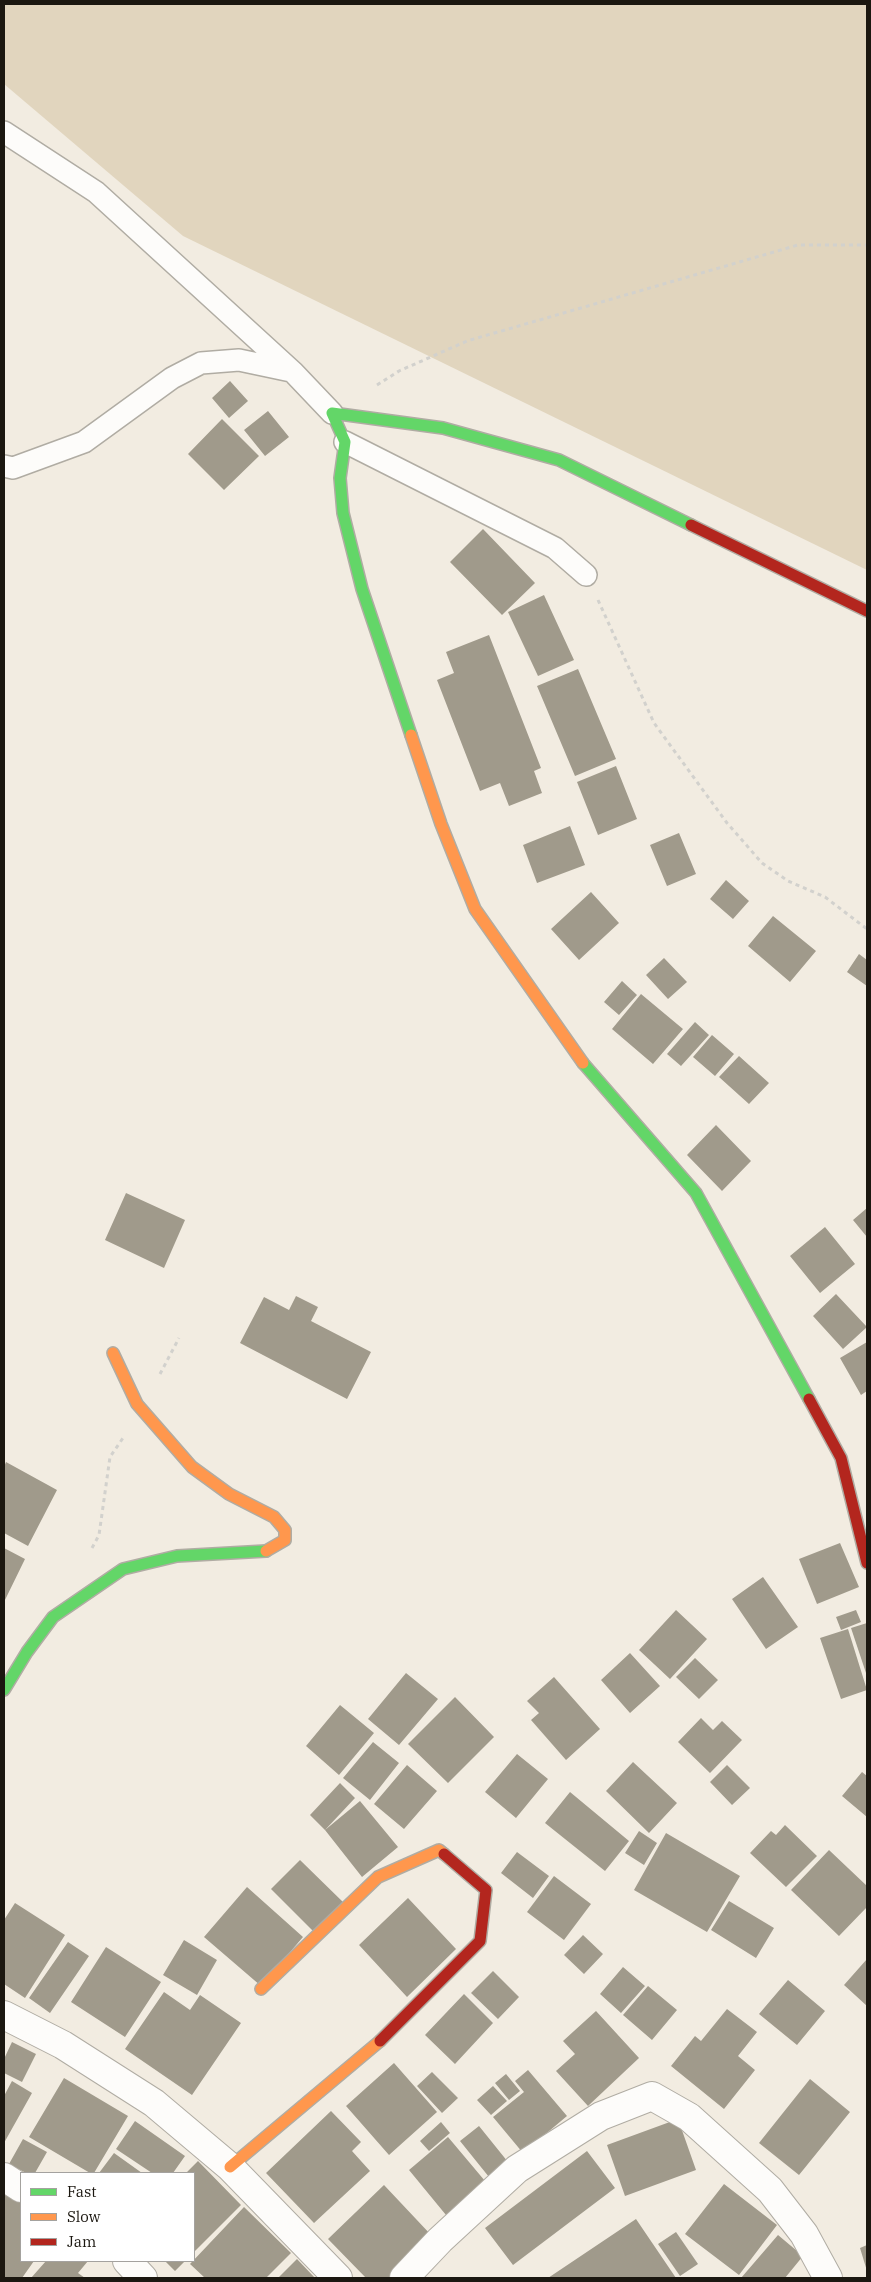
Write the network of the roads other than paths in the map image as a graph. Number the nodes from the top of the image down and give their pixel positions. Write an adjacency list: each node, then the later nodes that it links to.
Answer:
1 (4, 132): 2 (lane)
2 (293, 372): 3 (lane); 5 (lane)
3 (332, 413): 4 (street); 7 (street)
4 (345, 442): 6 (lane); 9 (street)
5 (4, 466)
6 (586, 575)
7 (867, 611)
8 (113, 1353): 10 (street)
9 (867, 1562)
10 (4, 1690)
11 (261, 1989): 13 (street)
12 (4, 2015): 13 (street)
13 (230, 2167): 18 (street)
14 (4, 2177): 15 (street)
15 (20, 2187)
16 (129, 2262): 17 (street)
17 (143, 2278)
18 (338, 2278)
19 (404, 2278): 20 (street)
20 (828, 2278)

